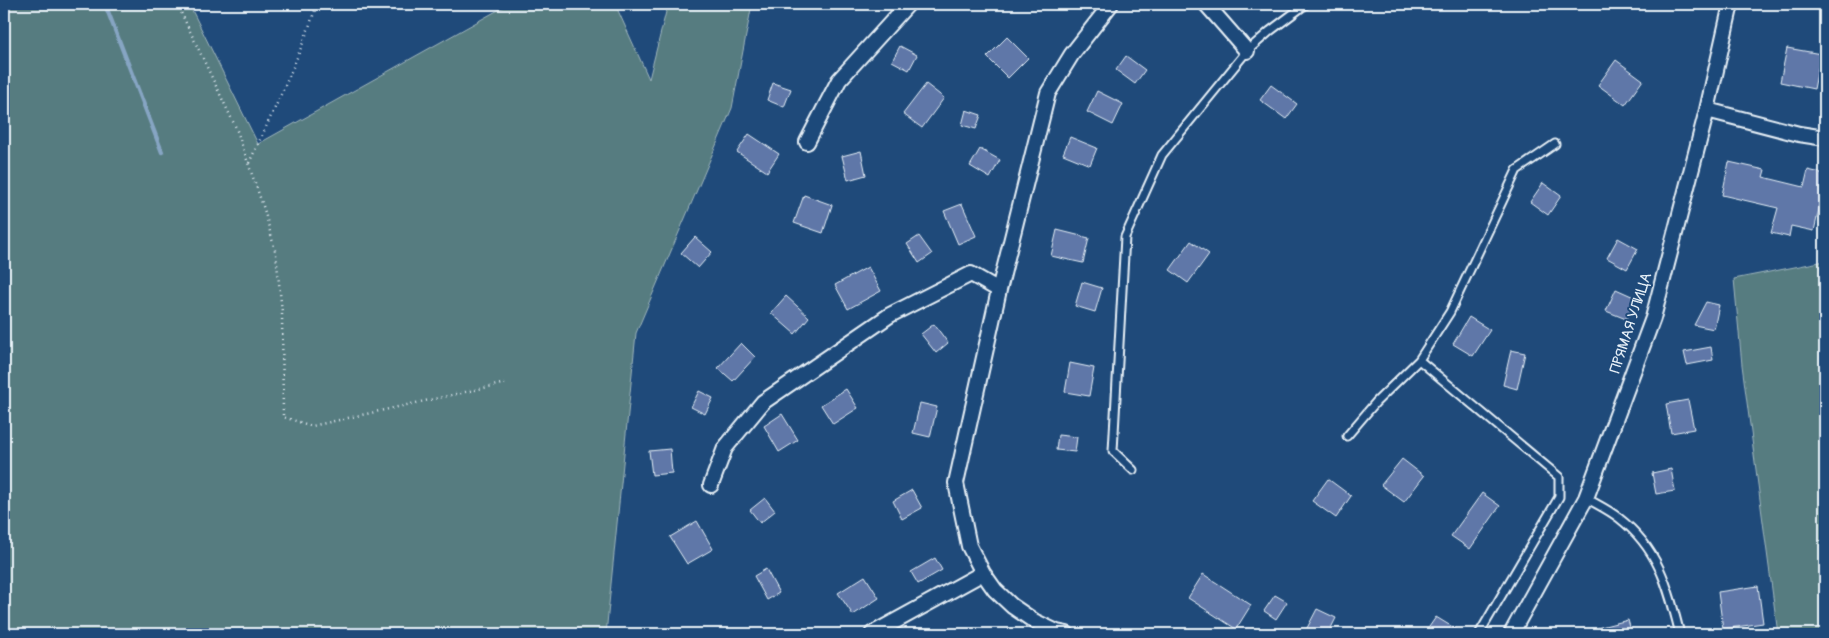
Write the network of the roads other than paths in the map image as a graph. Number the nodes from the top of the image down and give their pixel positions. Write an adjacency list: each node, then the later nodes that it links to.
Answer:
1 (908, 4): 9 (street)
2 (1111, 4): 11 (street)
3 (1206, 4): 6 (street)
4 (1306, 4): 6 (lane)
5 (1731, 4): 7 (street, ПРЯМАЯ УЛИЦА)
6 (1247, 51): 14 (lane)
7 (1707, 110): 8 (street); 16 (street, ПРЯМАЯ УЛИЦА)
8 (1825, 138)
9 (807, 142)
10 (1554, 144): 12 (lane)
11 (999, 290): 15 (street); 17 (street)
12 (1419, 360): 13 (lane); 20 (lane)
13 (1347, 436)
14 (1133, 470)
15 (712, 485)
16 (1586, 498): 21 (street, ПРЯМАЯ УЛИЦА); 22 (lane)
17 (983, 573): 18 (street); 19 (street)
18 (872, 634)
19 (1067, 634)
20 (1479, 634)
21 (1511, 634)
22 (1680, 634)

